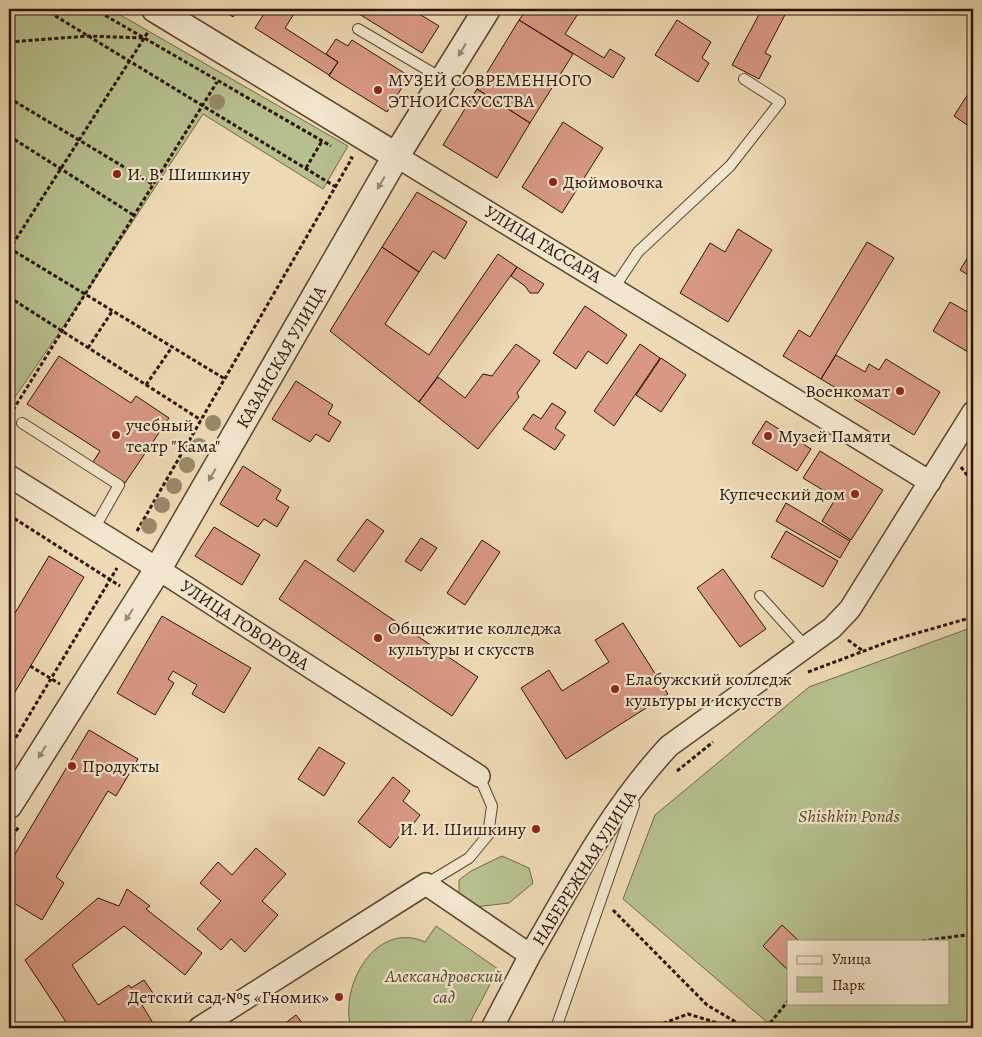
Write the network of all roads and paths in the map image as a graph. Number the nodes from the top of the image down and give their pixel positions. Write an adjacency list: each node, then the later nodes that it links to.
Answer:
1 (44, 9): 6 (path)
2 (94, 9): 7 (path)
3 (487, 9): 11 (street, КАЗАНСКАЯ УЛИЦА, one-way to 11)
4 (158, 11): 7 (path); 20 (street, УЛИЦА ГАССАРА)
5 (358, 29): 11 (lane)
6 (89, 36): 7 (path); 8 (path); 9 (path)
7 (144, 38): 9 (path); 12 (path)
8 (9, 42)
9 (130, 61): 14 (path); 16 (path)
10 (744, 79): 27 (lane)
11 (444, 80): 20 (street, КАЗАНСКАЯ УЛИЦА)
12 (217, 82): 14 (path); 17 (path)
13 (9, 98): 16 (path)
14 (202, 105): 21 (path); 23 (path)
15 (9, 136): 22 (path)
16 (80, 139): 22 (path); 23 (path)
17 (322, 141): 18 (path); 21 (path)
18 (338, 150)
19 (345, 154): 24 (path)
20 (396, 156): 27 (street, УЛИЦА ГАССАРА); 46 (street, КАЗАНСКАЯ УЛИЦА, one-way to 46)
21 (306, 168): 24 (path)
22 (61, 169): 25 (path); 26 (path)
23 (154, 185): 25 (path)
24 (336, 187): 34 (path)
25 (135, 216): 28 (path)
26 (9, 249): 28 (path)
27 (614, 288): 41 (street, УЛИЦА ГАССАРА)
28 (86, 293): 30 (path); 31 (path)
29 (9, 297): 31 (path)
30 (113, 310): 32 (path); 33 (path)
31 (62, 332): 33 (path); 37 (path)
32 (172, 346): 34 (path); 35 (path)
33 (88, 348): 35 (path)
34 (225, 379): 38 (path)
35 (146, 385): 38 (path)
36 (973, 412): 41 (street, НАБЕРЕЖНАЯ УЛИЦА)
37 (11, 414)
38 (201, 420): 44 (path)
39 (22, 423): 43 (lane)
40 (9, 476): 43 (street, УЛИЦА ГОВОРОВА)
41 (930, 482): 51 (street, НАБЕРЕЖНАЯ УЛИЦА)
42 (9, 515): 47 (path)
43 (94, 529): 46 (street, УЛИЦА ГОВОРОВА)
44 (133, 538)
45 (118, 565): 47 (path)
46 (158, 569): 48 (street, КАЗАНСКАЯ УЛИЦА); 58 (street, УЛИЦА ГОВОРОВА)
47 (110, 580): 48 (path); 56 (path)
48 (140, 596): 60 (street, КАЗАНСКАЯ УЛИЦА, one-way to 60)
49 (760, 596): 51 (lane)
50 (973, 617): 54 (path)
51 (806, 647): 59 (street, НАБЕРЕЖНАЯ УЛИЦА)
52 (30, 666): 53 (path)
53 (41, 673)
54 (804, 674)
55 (718, 738): 57 (path)
56 (9, 749)
57 (672, 775)
58 (479, 776): 61 (lane)
59 (632, 789): 62 (lane); 65 (street, НАБЕРЕЖНАЯ УЛИЦА)
60 (9, 806)
61 (426, 884): 65 (street, НАБЕРЕЖНАЯ УЛИЦА); 67 (street)
62 (602, 899): 69 (lane); 72 (path)
63 (973, 934): 64 (path)
64 (929, 940)
65 (530, 955): 68 (street)
66 (787, 1002): 73 (path)
67 (199, 1028)
68 (492, 1028)
69 (556, 1028)
70 (651, 1028): 71 (path)
71 (734, 1028)
72 (746, 1028)
73 (766, 1028)

